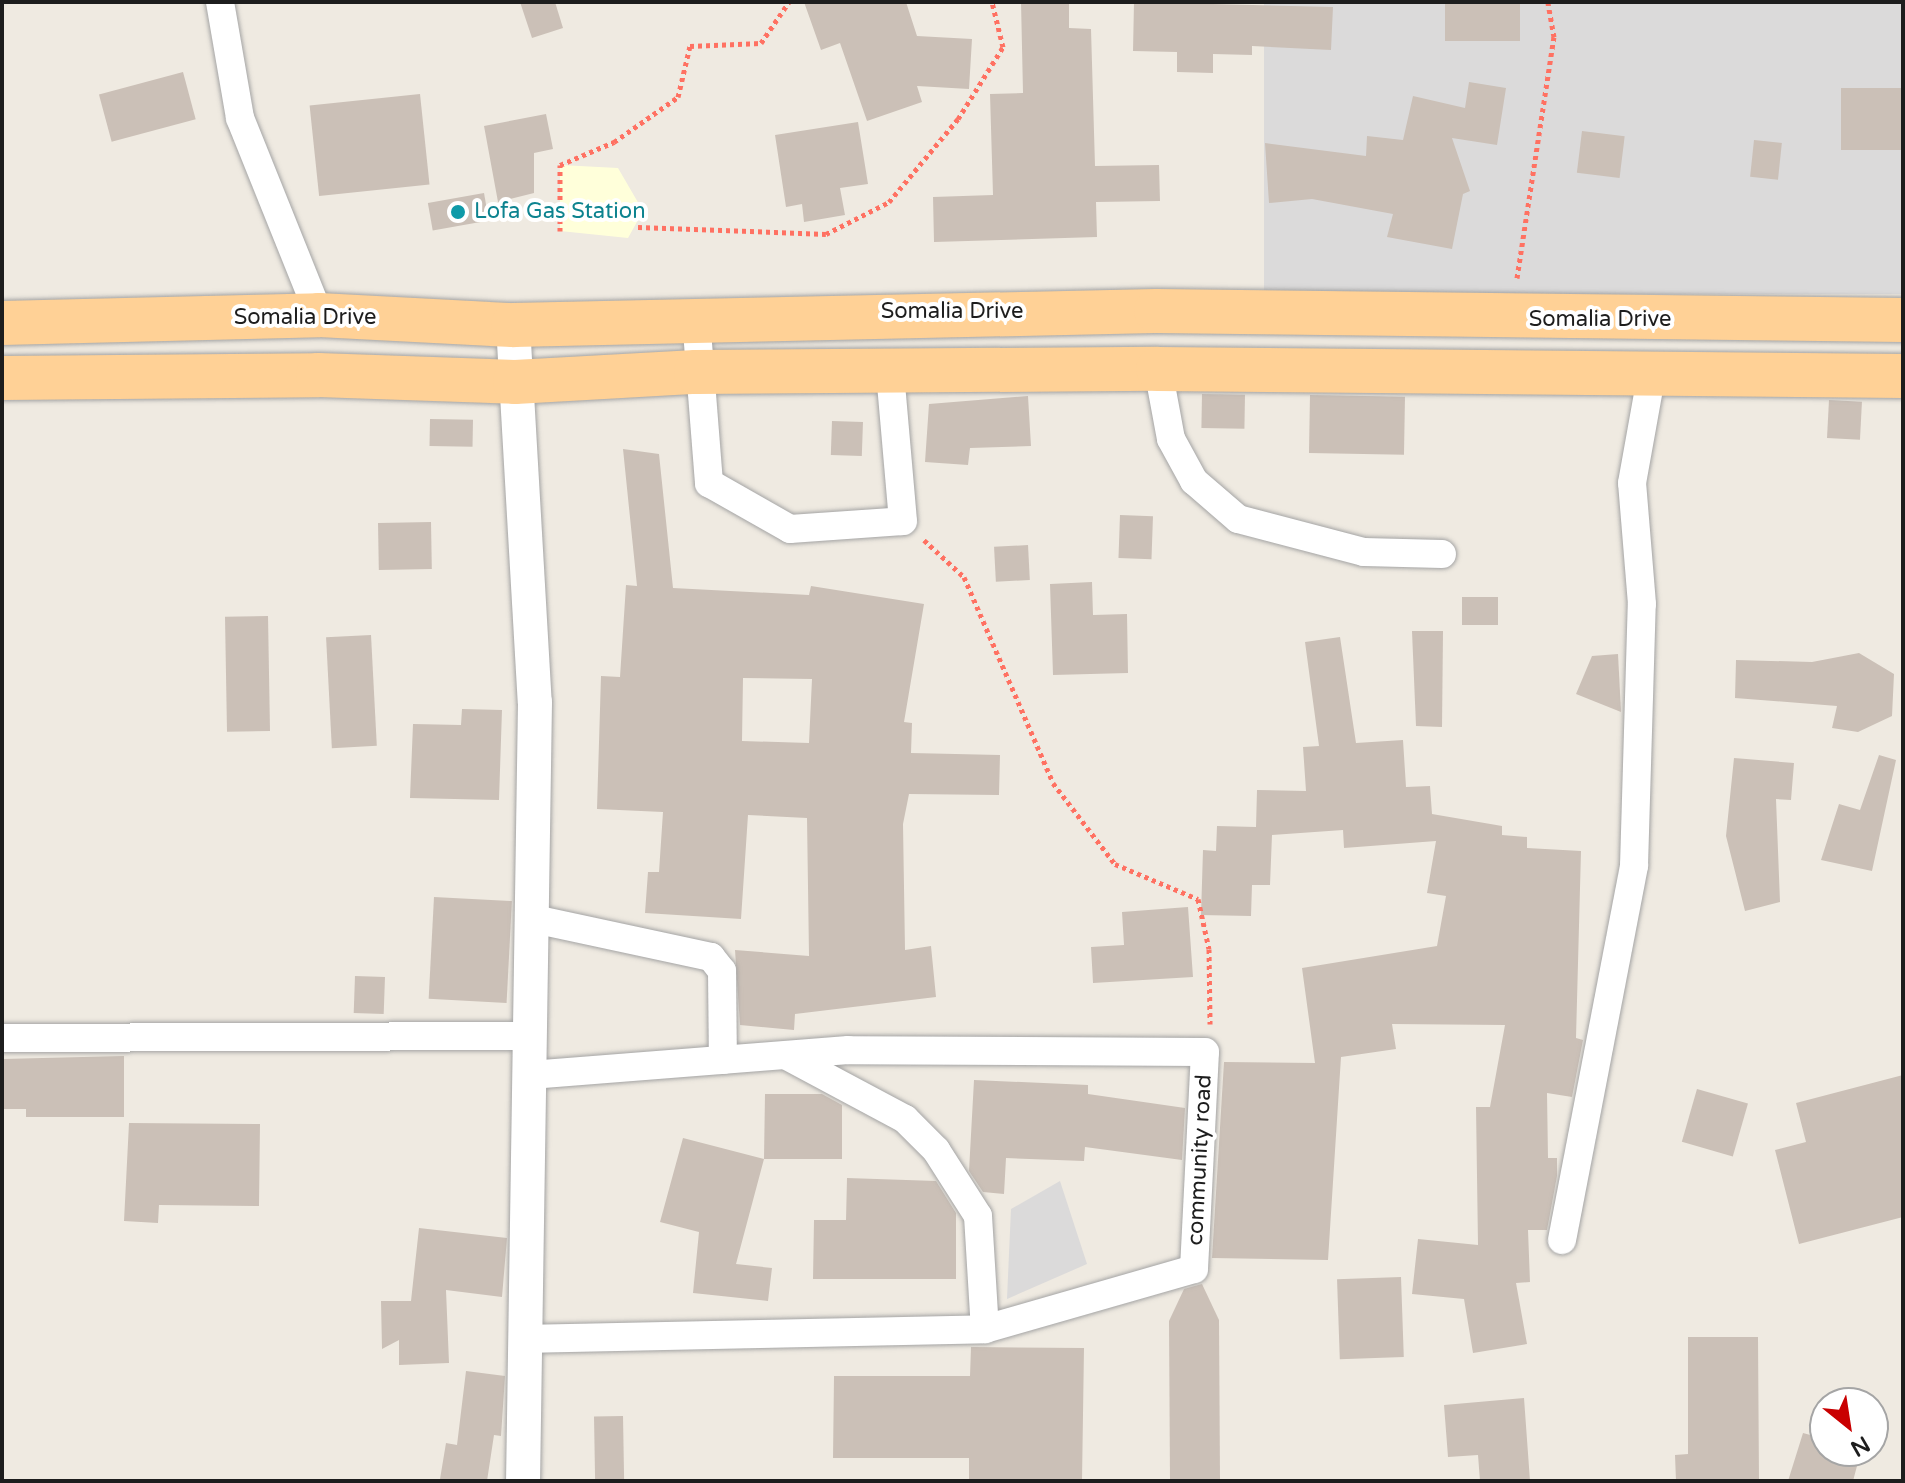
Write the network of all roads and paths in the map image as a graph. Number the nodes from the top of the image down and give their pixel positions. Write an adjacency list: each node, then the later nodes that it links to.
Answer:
1 (220, 2): 7 (street)
2 (789, 2): 6 (path)
3 (992, 2): 5 (path)
4 (1548, 2): 9 (path)
5 (638, 227)
6 (560, 231)
7 (319, 315): 11 (main road, Somalia Drive); 12 (main road, Somalia Drive)
8 (696, 318): 9 (main road, Somalia Drive); 12 (main road, Somalia Drive); 15 (street)
9 (1510, 319): 10 (main road, Somalia Drive)
10 (1903, 320)
11 (2, 323)
12 (513, 325): 19 (street)
13 (1158, 369): 14 (main road); 17 (main road); 21 (street)
14 (890, 371): 15 (main road); 20 (street)
15 (696, 372): 19 (main road); 20 (street)
16 (1903, 376): 17 (main road)
17 (1651, 377): 29 (street)
18 (2, 378): 19 (main road)
19 (515, 382): 22 (street)
20 (903, 521): 26 (path)
21 (1442, 554)
22 (534, 919): 23 (street); 27 (street)
23 (527, 1036): 24 (street); 28 (street)
24 (2, 1038)
25 (779, 1052): 26 (street); 27 (street); 30 (street)
26 (1205, 1052): 30 (street, community road)
27 (723, 1060): 28 (street)
28 (527, 1075): 31 (street)
29 (1562, 1240)
30 (985, 1329): 31 (street)
31 (524, 1339): 32 (street)
32 (523, 1481)

